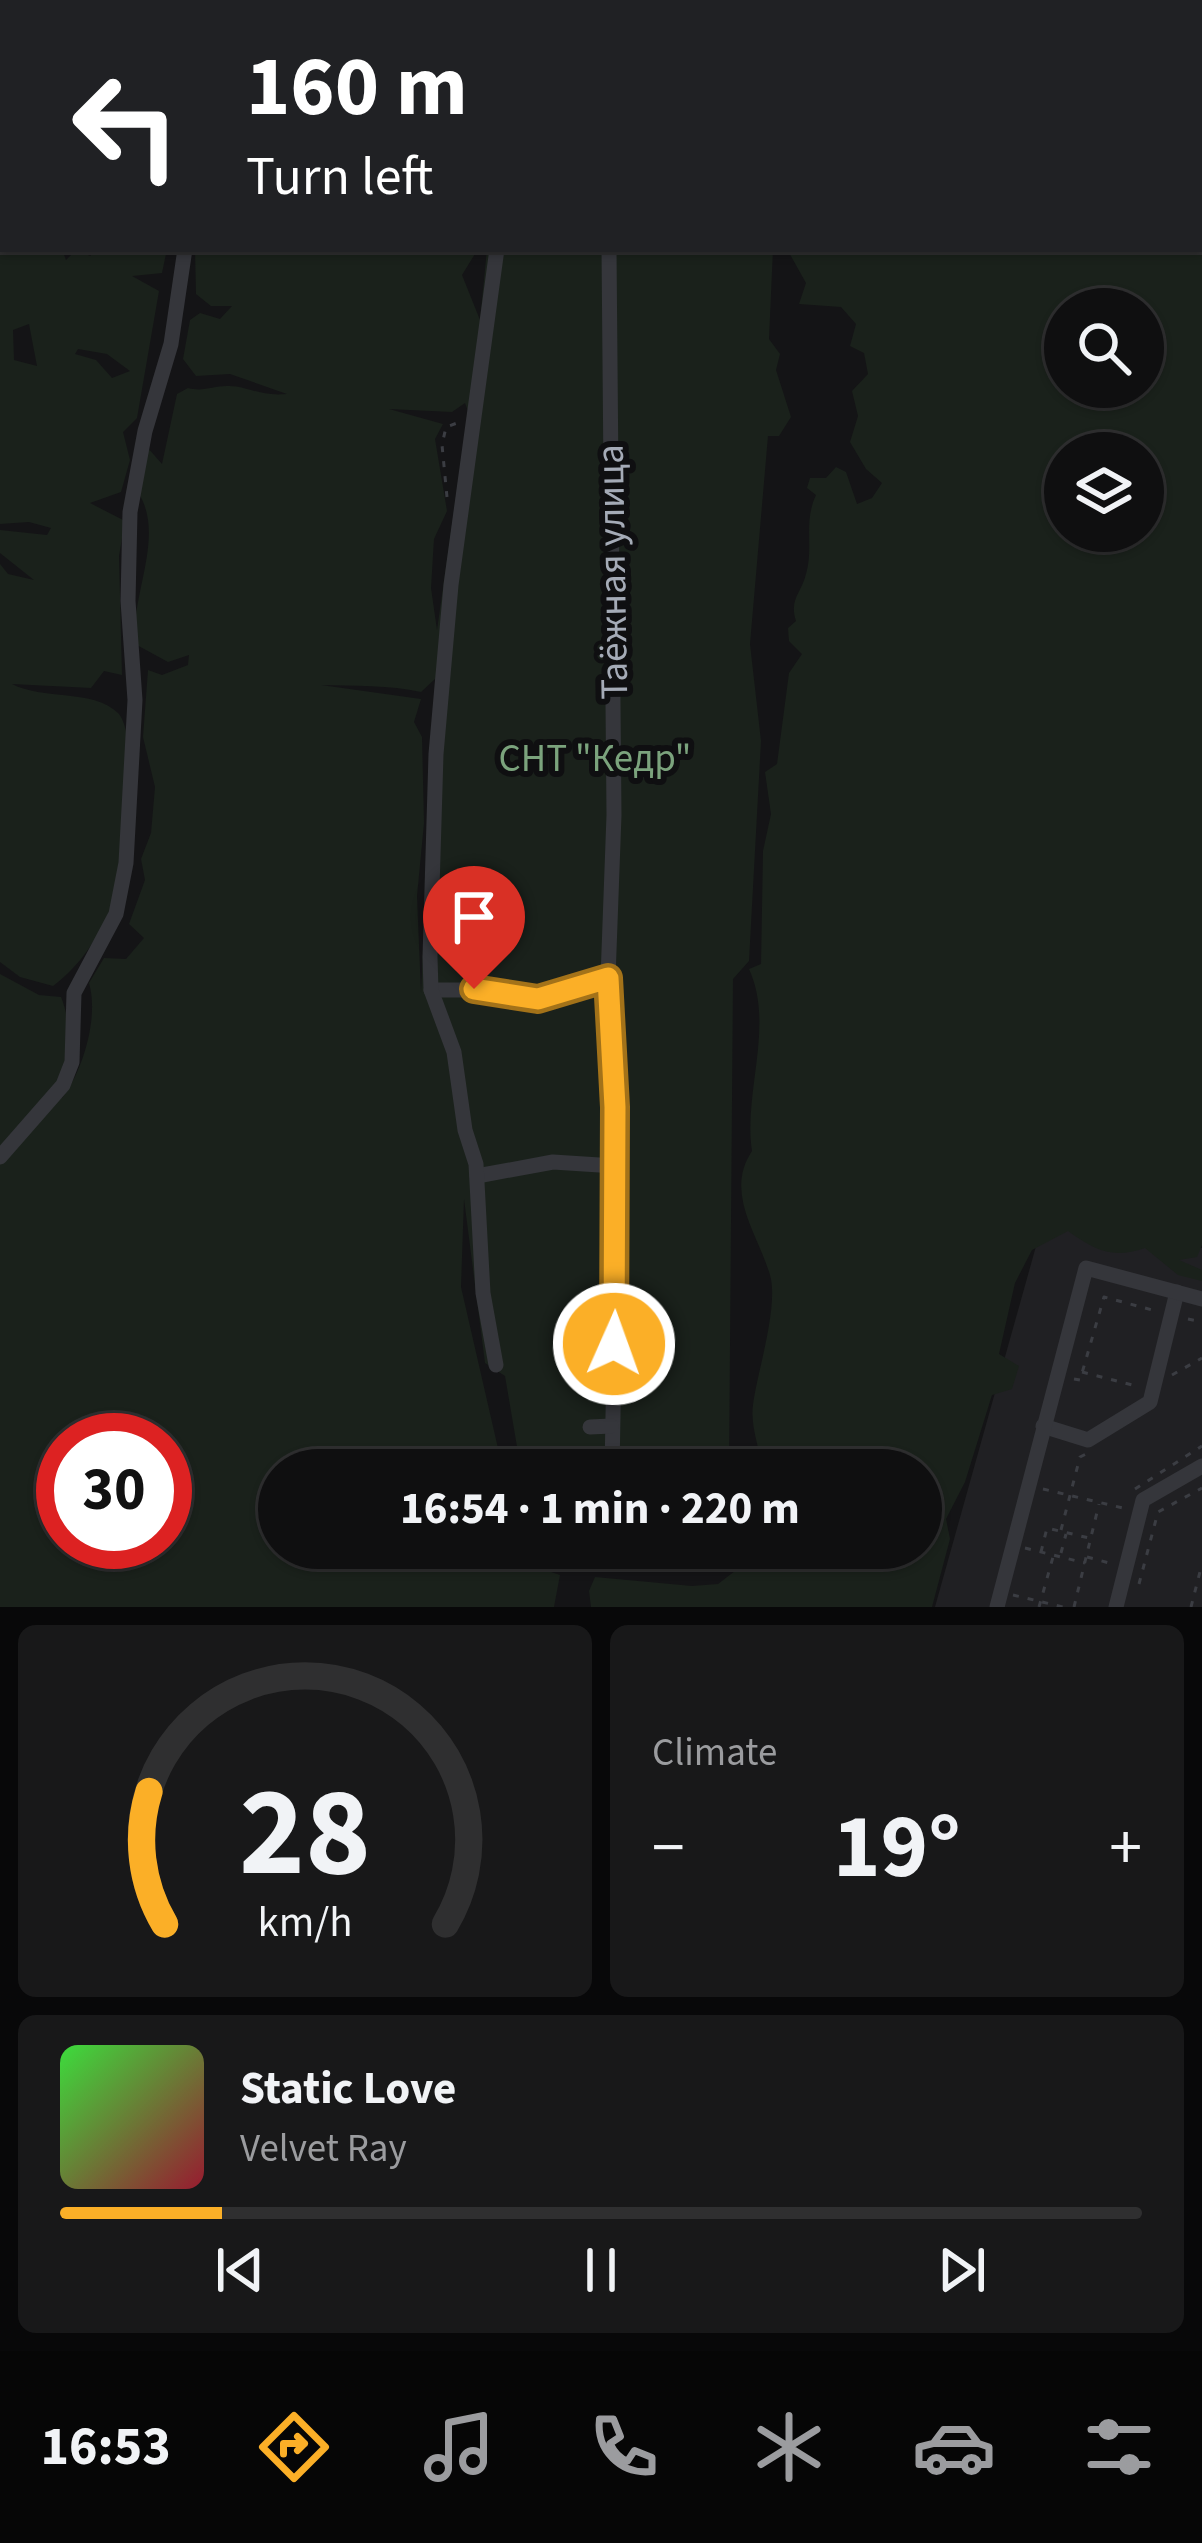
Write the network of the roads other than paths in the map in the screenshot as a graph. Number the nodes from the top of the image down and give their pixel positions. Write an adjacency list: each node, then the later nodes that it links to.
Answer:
1 (185, 252): 6 (street)
2 (497, 252): 5 (street)
3 (609, 252): 4 (street, Таёжная улица)
4 (608, 978): 5 (street); 7 (street, Таёжная улица)
5 (431, 990): 8 (street)
6 (0, 1157)
7 (615, 1166): 8 (street); 12 (street, Таёжная улица)
8 (477, 1176): 11 (street)
9 (1177, 1292): 10 (street); 13 (street); 13 (street)
10 (1202, 1299)
11 (496, 1365)
12 (611, 1426): 14 (street); 15 (street, Таёжная улица)
13 (1043, 1426): 17 (street)
14 (590, 1427)
15 (612, 1449)
16 (1202, 1466): 18 (street)
17 (1001, 1600)
18 (1116, 1607)

